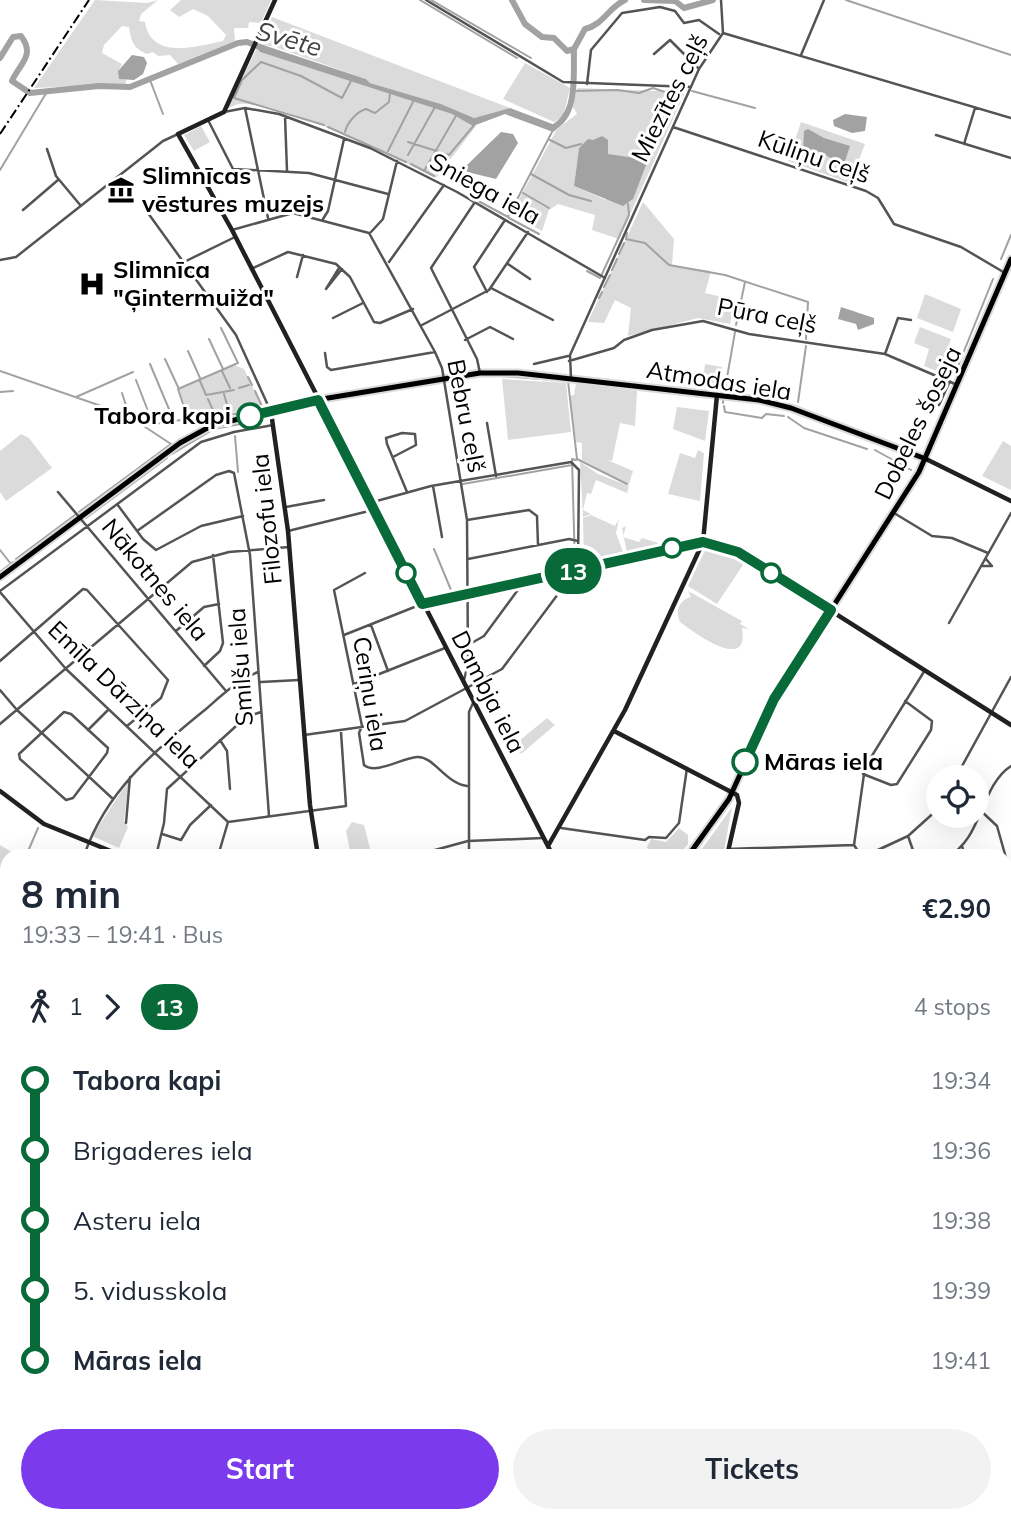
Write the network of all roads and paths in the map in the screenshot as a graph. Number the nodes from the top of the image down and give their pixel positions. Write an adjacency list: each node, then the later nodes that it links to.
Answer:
1 (275, 0): 13 (street)
2 (426, 0): 9 (street)
3 (721, 0): 5 (street)
4 (824, 0): 7 (street)
5 (722, 34): 7 (street, Miezītes ceļš); 8 (street, Miezītes ceļš); 9 (street)
6 (654, 54): 8 (street)
7 (801, 55): 12 (street, Miezītes ceļš)
8 (699, 69): 10 (street, Miezītes ceļš)
9 (587, 83): 10 (street)
10 (691, 87): 17 (street, Miezītes ceļš)
11 (245, 108): 13 (street, Sniega iela); 14 (street, Sniega iela); 25 (street)
12 (975, 108): 15 (street, Miezītes ceļš); 21 (street)
13 (224, 112): 16 (street, Sniega iela)
14 (285, 116): 20 (street, Sniega iela); 26 (street)
15 (1011, 118)
16 (208, 120): 18 (street, Sniega iela); 25 (street)
17 (673, 127): 50 (street, Kūliņu ceļš); 52 (street, Miezītes ceļš)
18 (178, 134): 32 (street); 38 (street, Dambja iela)
19 (936, 135): 21 (street)
20 (344, 139): 24 (street, Sniega iela); 28 (street)
21 (964, 144): 23 (street)
22 (47, 149): 27 (street)
23 (1011, 158)
24 (397, 161): 29 (street, Sniega iela); 30 (street)
25 (257, 169): 26 (street); 35 (street)
26 (287, 171): 28 (street)
27 (59, 179): 32 (street); 33 (street)
28 (334, 180): 30 (street); 36 (street)
29 (444, 185): 31 (street, Sniega iela); 46 (street)
30 (388, 194): 40 (street)
31 (475, 202): 37 (street, Sniega iela); 58 (street)
32 (81, 206): 44 (street)
33 (23, 210)
34 (148, 213): 45 (street, Filozofu iela)
35 (268, 218): 36 (street); 38 (street)
36 (323, 219): 40 (street)
37 (505, 219): 39 (street, Sniega iela); 55 (street)
38 (232, 230): 41 (street, Dambja iela)
39 (528, 232): 47 (street); 52 (street, Sniega iela)
40 (369, 233): 46 (street, Bebru ceļš)
41 (235, 237): 45 (street); 49 (street, Dambja iela)
42 (303, 255): 48 (street); 49 (street); 51 (street)
43 (1011, 259): 50 (main road, Dobeles šoseja)
44 (0, 260)
45 (182, 263): 79 (street, Filozofu iela)
46 (388, 264): 57 (street, Bebru ceļš)
47 (508, 264): 53 (street); 54 (street)
48 (341, 268): 48 (street); 56 (street)
49 (251, 269): 77 (street, Dambja iela)
50 (1005, 273): 75 (main road, Dobeles šoseja)
51 (297, 277)
52 (605, 278): 68 (street, Miezītes ceļš)
53 (530, 279)
54 (491, 288): 55 (street); 60 (street)
55 (487, 292): 58 (street)
56 (363, 303): 57 (street); 59 (street)
57 (413, 309): 62 (street, Bebru ceļš)
58 (451, 312): 62 (street); 64 (street)
59 (333, 318)
60 (553, 320)
61 (911, 320): 67 (street)
62 (422, 326): 66 (street, Bebru ceļš)
63 (513, 339): 64 (street)
64 (465, 340): 71 (street)
65 (325, 352): 66 (street)
66 (435, 352): 72 (street, Bebru ceļš)
67 (885, 354): 69 (street, Pūra ceļš); 74 (street, Pūra ceļš)
68 (570, 355): 69 (street, Miezītes ceļš); 70 (street)
69 (569, 360): 73 (street, Miezītes ceļš)
70 (534, 364)
71 (480, 373): 72 (main road, Atmodas iela); 73 (main road, Atmodas iela)
72 (443, 378): 77 (main road, Atmodas iela); 87 (street, Bebru ceļš)
73 (571, 379): 76 (main road, Atmodas iela)
74 (950, 381): 75 (street, Pūra ceļš); 78 (street)
75 (958, 385): 84 (main road, Dobeles šoseja)
76 (716, 395): 84 (main road, Atmodas iela); 107 (street)
77 (318, 400): 79 (main road, Atmodas iela); 93 (street, Dambja iela)
78 (939, 405)
79 (271, 412): 81 (street, Filozofu iela); 82 (main road, Atmodas iela)
80 (486, 423): 86 (street)
81 (273, 425): 85 (street); 95 (street, Filozofu iela)
82 (167, 452): 85 (street); 100 (main road, Atmodas iela)
83 (393, 457): 83 (street); 90 (street)
84 (926, 459): 92 (street, Atmodas iela); 97 (main road, Dobeles šoseja)
85 (174, 461): 94 (street)
86 (496, 476): 87 (street); 106 (street)
87 (461, 481): 88 (street); 101 (street, Bebru ceļš)
88 (433, 486): 90 (street); 105 (street)
89 (58, 492): 100 (street, Nākotnes iela)
90 (407, 492): 93 (street)
91 (324, 500): 95 (street)
92 (1011, 501)
93 (370, 503): 96 (street, Dambja iela)
94 (117, 504): 102 (street); 103 (street)
95 (285, 507): 104 (street, Filozofu iela)
96 (373, 510): 104 (street); 124 (street, Dambja iela)
97 (894, 513): 111 (street); 125 (main road, Dobeles šoseja)
98 (1011, 513): 111 (street)
99 (243, 516): 103 (street); 103 (street, Smilšu iela); 110 (street, Smilšu iela)
100 (80, 517): 102 (street, Nākotnes iela); 118 (main road, Atmodas iela)
101 (467, 520): 108 (street); 113 (street, Bebru ceļš)
102 (87, 525): 120 (street); 122 (street, Nākotnes iela)
103 (137, 531)
104 (288, 531): 109 (street, Filozofu iela)
105 (442, 537)
106 (578, 541): 108 (street); 116 (street)
107 (703, 542): 116 (street); 125 (street); 159 (street)
108 (538, 545): 113 (street)
109 (289, 547): 110 (street); 141 (street, Filozofu iela)
110 (249, 550): 112 (street); 139 (street, Smilšu iela)
111 (988, 554): 114 (street)
112 (213, 555): 122 (street); 123 (street)
113 (468, 559): 121 (street, Bebru ceļš)
114 (986, 559): 115 (street); 115 (street)
115 (982, 566): 126 (street)
116 (577, 570): 119 (street); 145 (street)
117 (365, 573): 131 (street, Ceriņu iela)
118 (0, 577)
119 (524, 581): 121 (street); 132 (street)
120 (0, 592): 129 (street, Emīla Dārziņa iela)
121 (468, 594): 124 (street); 132 (street, Bebru ceļš)
122 (148, 599): 128 (street); 130 (street, Nākotnes iela)
123 (219, 604): 130 (street); 135 (street)
124 (422, 604): 127 (street); 133 (street, Dambja iela)
125 (831, 610): 137 (street); 175 (main road, Dobeles šoseja)
126 (948, 623)
127 (371, 624): 131 (street); 138 (street)
128 (118, 625): 129 (street); 136 (street); 156 (street)
129 (34, 632): 134 (street); 136 (street, Emīla Dārziņa iela)
130 (175, 632): 135 (street, Nākotnes iela)
131 (343, 635): 144 (street, Ceriņu iela)
132 (468, 645): 143 (street, Bebru ceļš)
133 (445, 648): 138 (street); 143 (street, Dambja iela)
134 (0, 661)
135 (204, 666): 147 (street, Nākotnes iela)
136 (66, 669): 150 (street, Emīla Dārziņa iela); 151 (street)
137 (925, 669): 148 (street); 152 (street)
138 (388, 671): 144 (street)
139 (258, 672): 142 (street, Smilšu iela); 147 (street)
140 (1011, 677): 152 (street)
141 (299, 680): 142 (street); 162 (street, Filozofu iela)
142 (259, 682): 153 (street, Smilšu iela)
143 (463, 682): 145 (street, Dambja iela)
144 (354, 684): 157 (street, Ceriņu iela)
145 (467, 688): 149 (street, Dambja iela); 157 (street)
146 (0, 690): 151 (street)
147 (226, 691): 164 (street)
148 (905, 701): 168 (street); 168 (street)
149 (473, 703): 172 (street); 189 (street, Dambja iela)
150 (108, 709): 156 (street, Emīla Dārziņa iela); 158 (street)
151 (17, 710): 154 (street); 161 (street)
152 (991, 711): 155 (street); 165 (street)
153 (261, 712): 163 (street); 180 (street, Smilšu iela)
154 (0, 724)
155 (1011, 725)
156 (127, 726): 164 (street, Emīla Dārziņa iela)
157 (361, 729): 160 (street); 172 (street, Ceriņu iela)
158 (88, 730): 161 (street); 170 (street)
159 (614, 731): 167 (street); 185 (street)
160 (341, 732): 162 (street); 179 (street, Ceriņu iela)
161 (42, 734): 170 (street); 170 (street)
162 (304, 735): 179 (street, Filozofu iela)
163 (220, 740): 169 (street); 173 (street)
164 (153, 751): 169 (street, Emīla Dārziņa iela); 171 (street)
165 (962, 765)
166 (1011, 766): 176 (street)
167 (687, 768): 175 (street); 185 (street)
168 (863, 774): 192 (street)
169 (181, 775): 178 (street, Emīla Dārziņa iela); 187 (street)
170 (89, 777): 177 (street)
171 (130, 777): 177 (street); 184 (street)
172 (467, 786): 191 (street)
173 (230, 789)
174 (0, 791): 190 (street)
175 (733, 792): 203 (main road); 204 (street, Dobeles šoseja)
176 (989, 794)
177 (113, 799): 190 (street)
178 (212, 805): 183 (street, Emīla Dārziņa iela); 187 (street)
179 (311, 812): 180 (street); 199 (street, Filozofu iela)
180 (269, 816): 183 (street)
181 (989, 818): 211 (street)
182 (926, 820): 188 (street)
183 (227, 821): 198 (street)
184 (126, 823)
185 (561, 828): 193 (street)
186 (972, 828): 194 (street)
187 (162, 834): 197 (street)
188 (908, 836): 207 (street); 208 (street)
189 (543, 838): 191 (street); 193 (street, Dambja iela)
190 (89, 841): 195 (street); 196 (street)
191 (468, 841): 200 (street); 201 (street)
192 (854, 845): 205 (street); 206 (street)
193 (548, 846): 202 (street, Dambja iela)
194 (962, 846): 209 (street); 210 (street)
195 (86, 849)
196 (105, 849)
197 (158, 849)
198 (220, 849)
199 (316, 849)
200 (439, 849)
201 (469, 849)
202 (550, 849)
203 (693, 849)
204 (729, 849)
205 (791, 849)
206 (858, 849)
207 (879, 849)
208 (913, 849)
209 (958, 849)
210 (963, 849)
211 (1004, 849)

